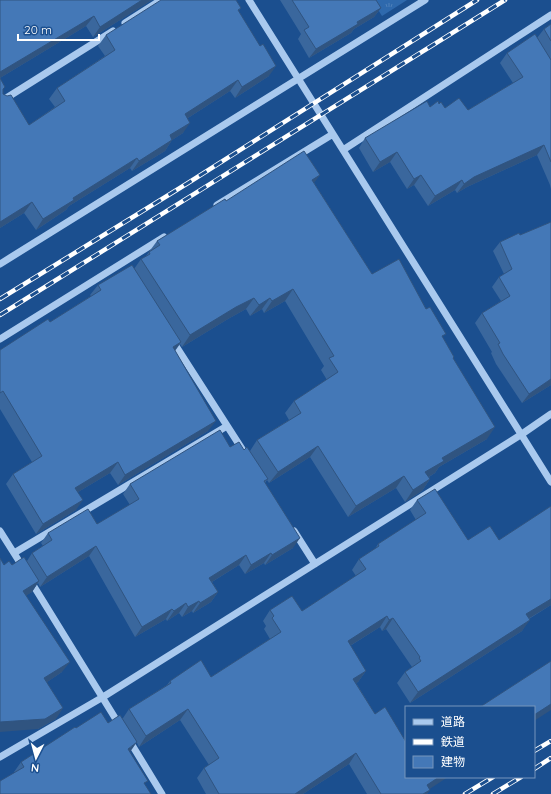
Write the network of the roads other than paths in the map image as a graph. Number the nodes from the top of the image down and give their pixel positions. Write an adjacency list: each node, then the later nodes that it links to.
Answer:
1 (161, 0): 8 (street)
2 (249, 0): 7 (street)
3 (425, 0): 7 (street)
4 (551, 15): 5 (street)
5 (526, 31): 6 (street); 10 (street)
6 (530, 37)
7 (298, 78): 9 (street); 14 (street)
8 (0, 102)
9 (333, 134): 10 (street); 11 (street)
10 (343, 150): 20 (street)
11 (210, 208)
12 (170, 234): 13 (street)
13 (122, 263): 15 (street); 17 (street)
14 (0, 264)
15 (126, 269)
16 (168, 335): 19 (street)
17 (0, 339)
18 (551, 414): 20 (street)
19 (227, 426): 21 (street); 25 (street)
20 (522, 434): 22 (street); 26 (street)
21 (244, 452)
22 (551, 482)
23 (290, 525): 26 (street)
24 (0, 531): 25 (street)
25 (14, 553): 27 (street)
26 (315, 564): 27 (street)
27 (103, 698): 28 (street); 29 (street)
28 (0, 757)
29 (162, 794)

